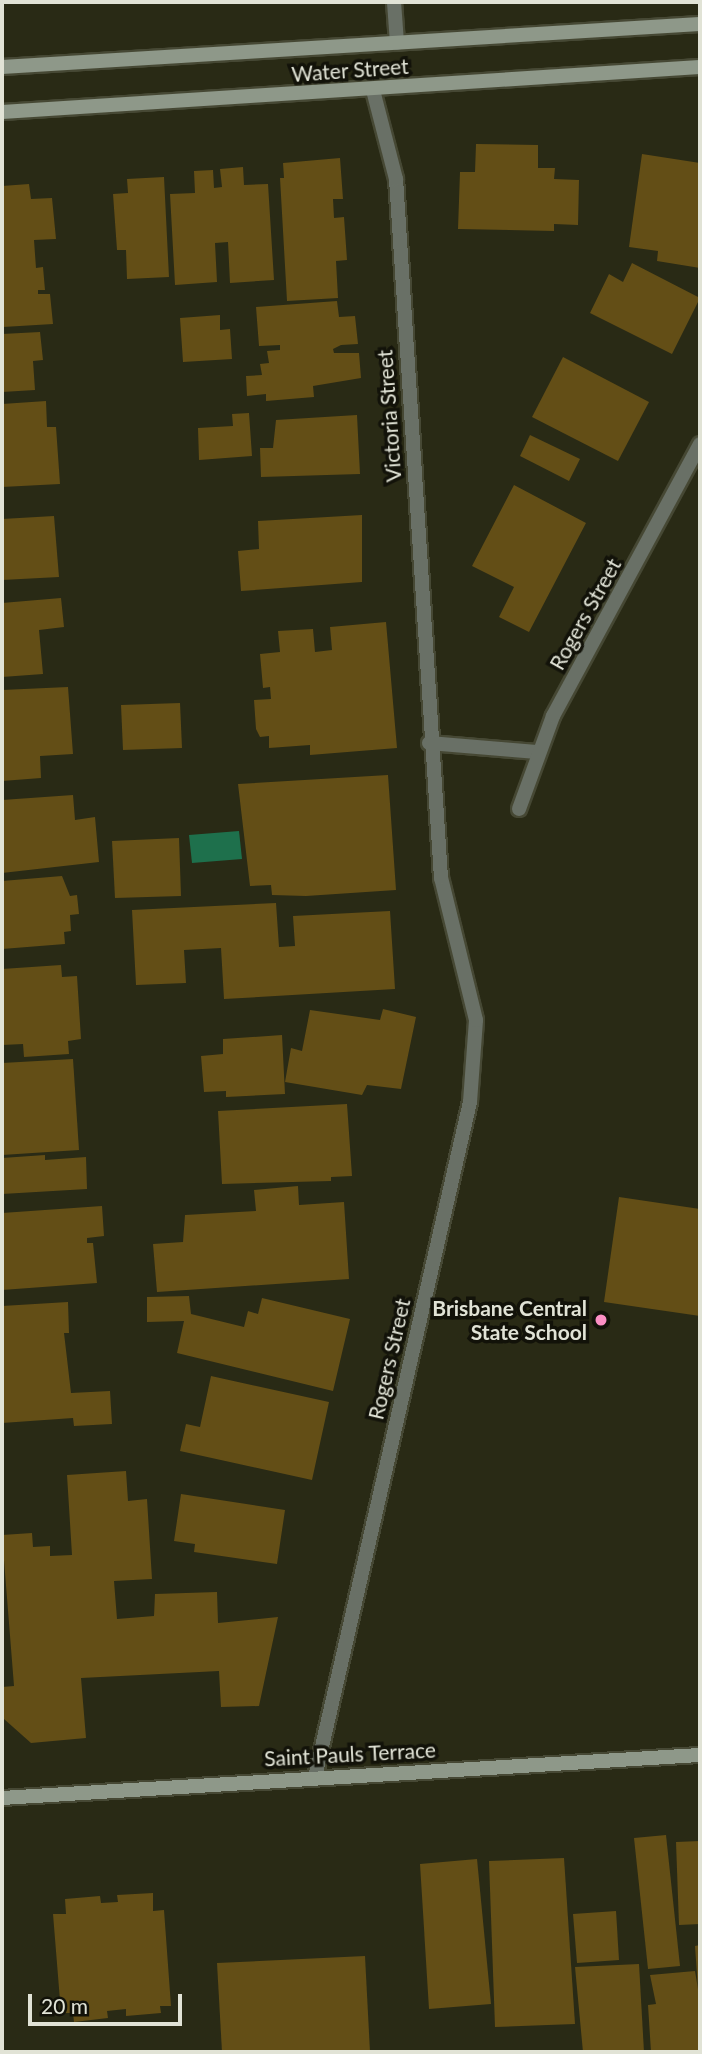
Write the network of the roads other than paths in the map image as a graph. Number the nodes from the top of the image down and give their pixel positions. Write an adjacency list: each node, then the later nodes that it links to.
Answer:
1 (394, 2): 3 (street)
2 (700, 24): 3 (main road, Water Street)
3 (397, 43): 5 (main road, Water Street)
4 (700, 66): 6 (main road, Water Street)
5 (2, 68)
6 (373, 90): 7 (main road, Water Street); 9 (street, Victoria Street)
7 (2, 112)
8 (700, 444): 10 (street, Rogers Street)
9 (429, 743): 10 (street); 12 (street, Victoria Street)
10 (537, 752): 11 (street, Rogers Street)
11 (519, 809)
12 (461, 949): 14 (street, Rogers Street)
13 (700, 1755): 14 (main road, Saint Pauls Terrace)
14 (315, 1777): 15 (main road, Saint Pauls Terrace)
15 (2, 1798)

